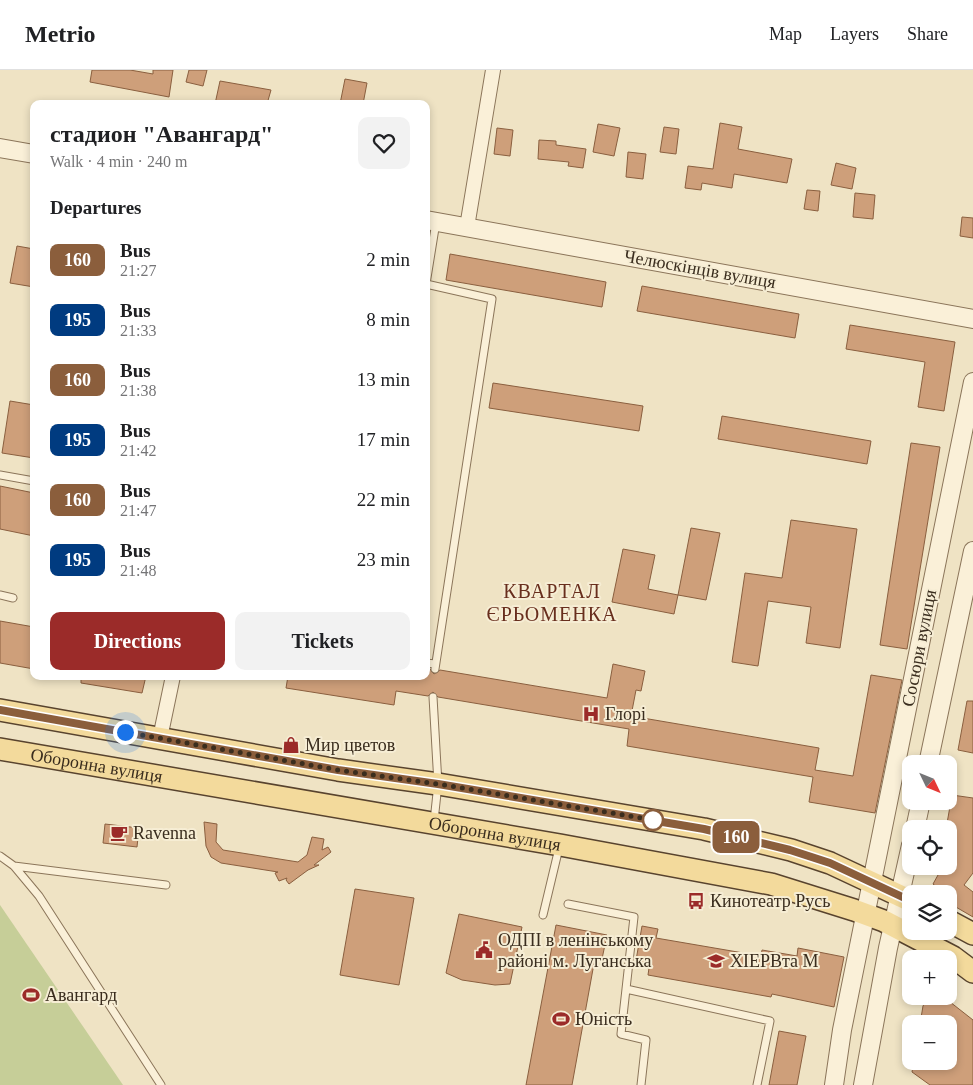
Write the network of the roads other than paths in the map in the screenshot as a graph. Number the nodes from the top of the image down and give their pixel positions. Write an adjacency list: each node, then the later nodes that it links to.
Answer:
1 (493, 70): 5 (street)
2 (0, 148): 3 (street)
3 (30, 153)
4 (431, 221): 5 (street, Челюскінців вулиця); 6 (lane)
5 (467, 227): 8 (street, Челюскінців вулиця)
6 (430, 234)
7 (430, 285): 15 (lane)
8 (973, 319)
9 (973, 382): 27 (street, Сосюри вулиця)
10 (0, 475): 11 (lane)
11 (30, 480)
12 (973, 551): 21 (street, Сосюри вулиця)
13 (0, 595): 14 (lane)
14 (13, 598)
15 (430, 665)
16 (172, 680): 19 (street)
17 (433, 697): 22 (lane)
18 (0, 710): 19 (main road)
19 (160, 738): 22 (main road)
20 (0, 749): 23 (main road, Оборонна вулиця)
21 (930, 755)
22 (438, 784): 23 (lane); 27 (main road)
23 (434, 825): 24 (main road, Оборонна вулиця)
24 (560, 845): 32 (main road, Оборонна вулиця); 33 (lane)
25 (0, 856): 26 (lane)
26 (14, 866): 28 (lane); 39 (lane)
27 (872, 882): 29 (main road); 32 (street, Сосюри вулиця)
28 (166, 885)
29 (902, 896)
30 (568, 904): 38 (lane)
31 (902, 907): 35 (street)
32 (865, 914): 35 (main road, Оборонна вулиця); 42 (street, Сосюри вулиця)
33 (542, 915)
34 (957, 925): 36 (main road)
35 (893, 926): 37 (main road, Оборонна вулиця); 43 (street)
36 (973, 934)
37 (973, 972)
38 (626, 989): 40 (lane); 41 (lane)
39 (161, 1085)
40 (641, 1085)
41 (757, 1085)
42 (834, 1085)
43 (863, 1085)

